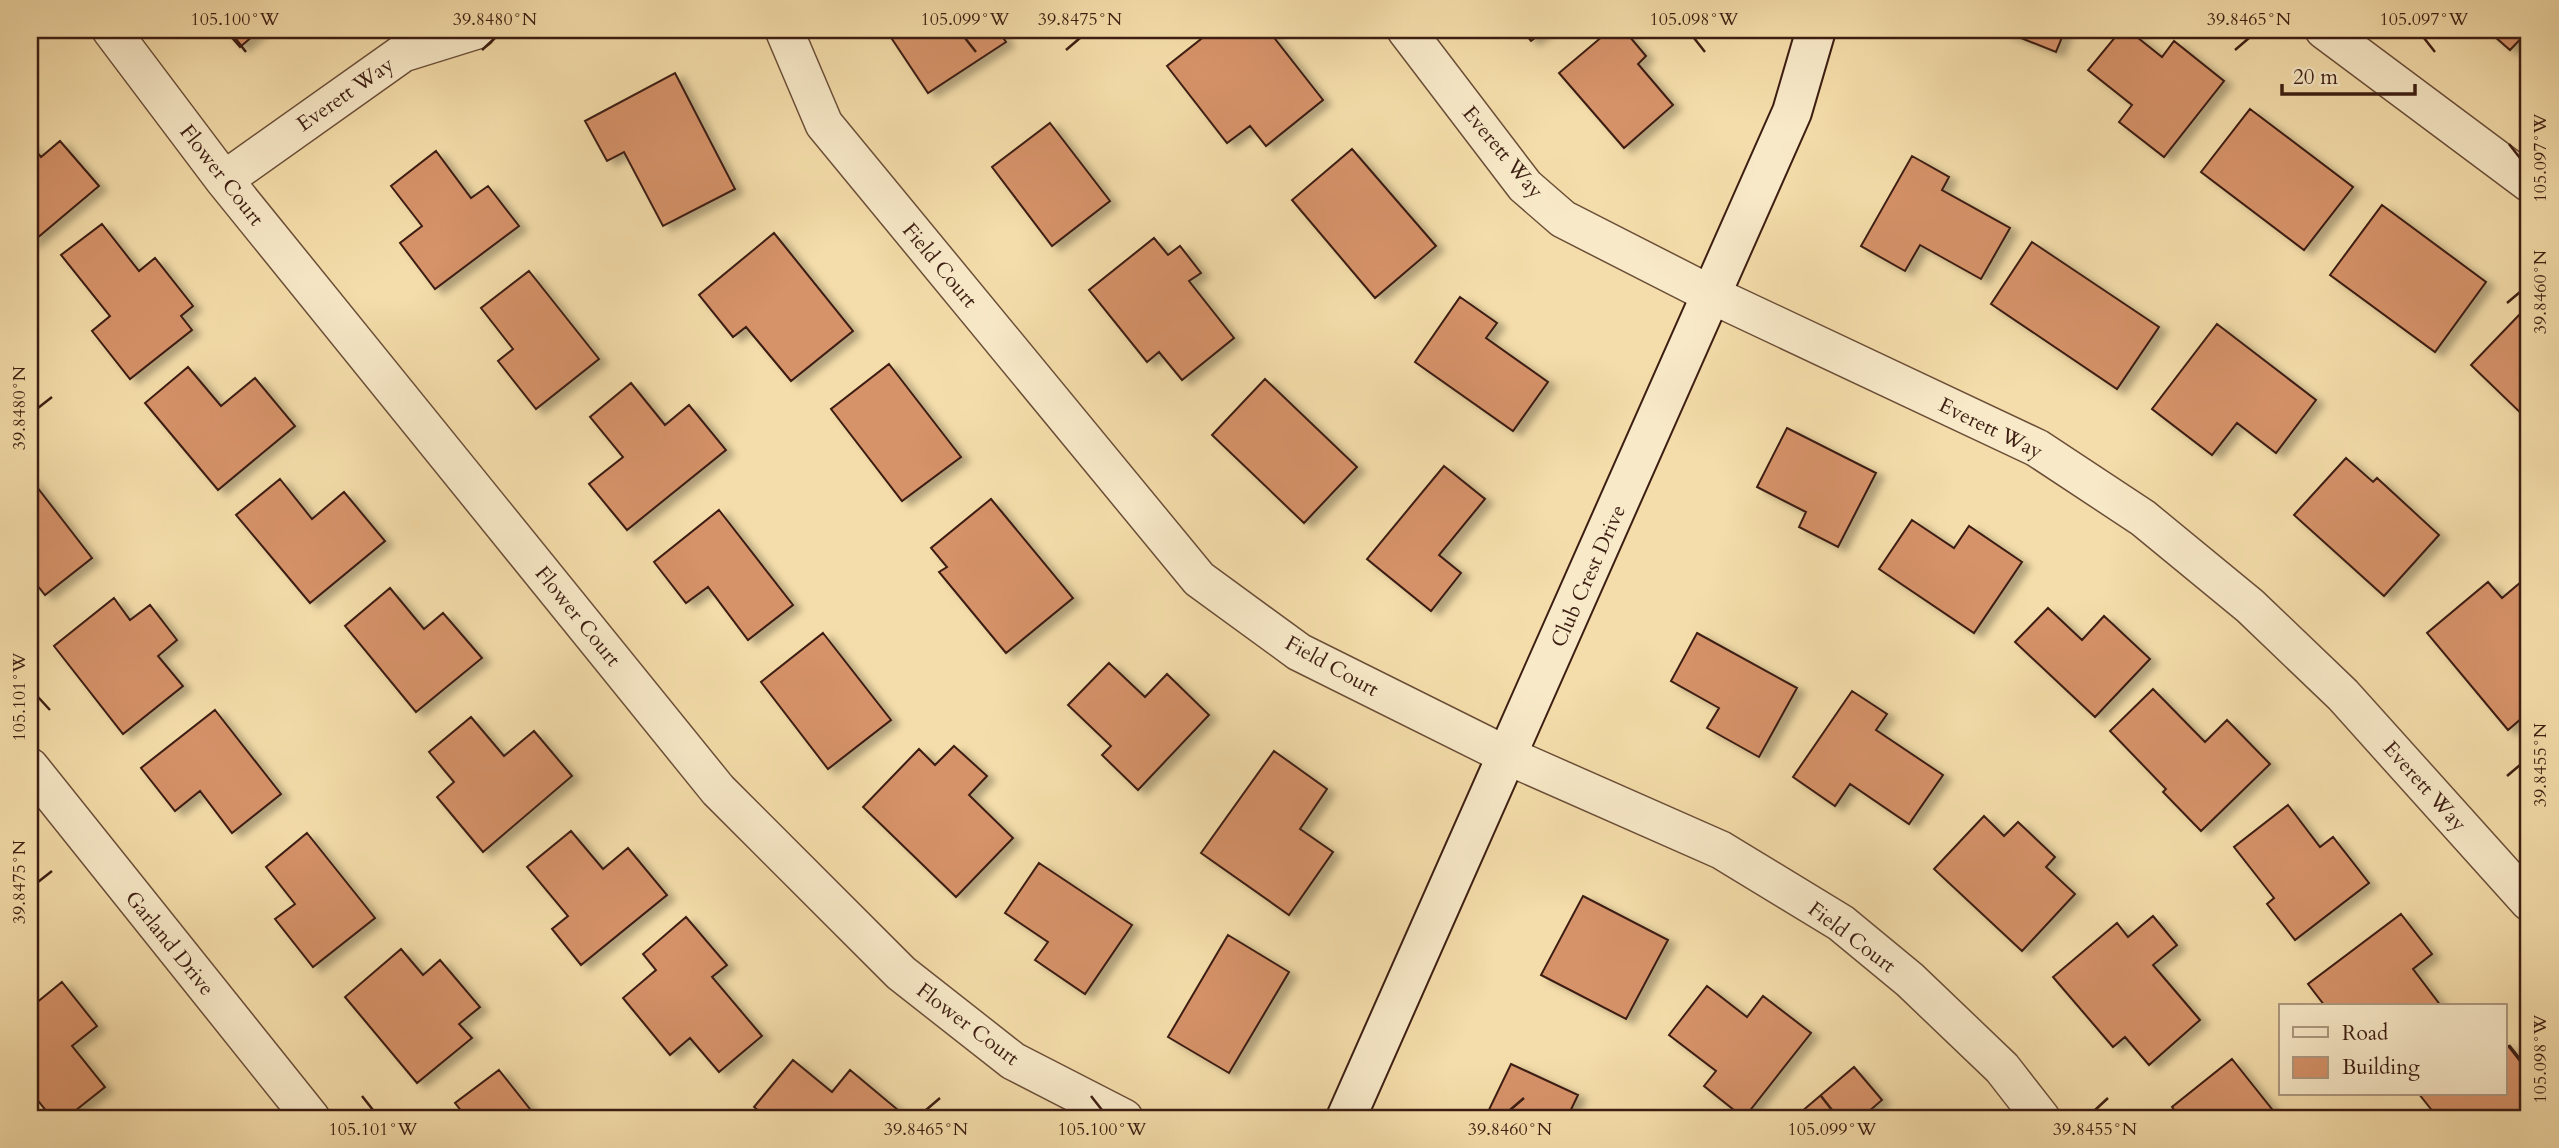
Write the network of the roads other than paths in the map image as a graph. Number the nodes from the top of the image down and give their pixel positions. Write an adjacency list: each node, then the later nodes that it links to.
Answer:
1 (111, 30): 7 (street, Flower Court)
2 (477, 30): 7 (street, Everett Way)
3 (785, 30): 10 (street, Field Court)
4 (1406, 30): 9 (street, Everett Way)
5 (1816, 30): 9 (street, Club Crest Drive)
6 (2323, 30): 8 (street)
7 (224, 180): 14 (street, Flower Court)
8 (2529, 183)
9 (1712, 295): 10 (street, Club Crest Drive); 12 (street, Everett Way)
10 (1508, 756): 15 (street, Club Crest Drive); 16 (street, Field Court)
11 (30, 767): 13 (street, Garland Drive)
12 (2529, 902)
13 (311, 1118)
14 (1124, 1118)
15 (1346, 1118)
16 (2041, 1118)

